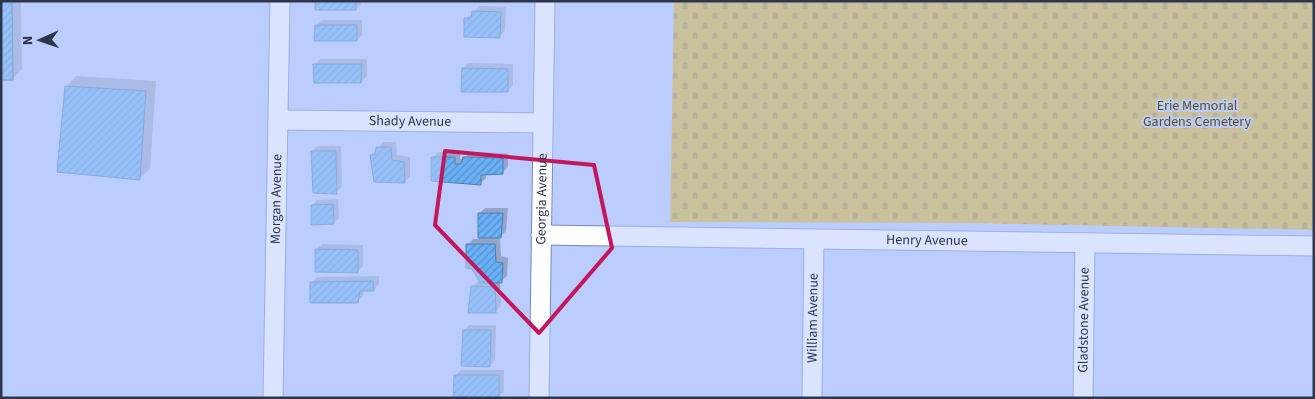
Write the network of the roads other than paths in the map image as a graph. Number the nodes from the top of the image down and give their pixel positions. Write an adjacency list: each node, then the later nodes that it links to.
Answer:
1 (280, 1): 3 (street, Morgan Avenue)
2 (545, 1): 4 (street, Georgia Avenue)
3 (279, 120): 4 (street, Shady Avenue); 9 (street, Morgan Avenue)
4 (543, 123): 5 (street, Georgia Avenue)
5 (541, 236): 6 (street, Henry Avenue); 10 (street, Georgia Avenue)
6 (814, 239): 7 (street, Henry Avenue); 11 (street, William Avenue)
7 (1085, 243): 8 (street, Henry Avenue); 12 (street, Gladstone Avenue)
8 (1314, 246)
9 (273, 398)
10 (539, 398)
11 (812, 398)
12 (1083, 398)

